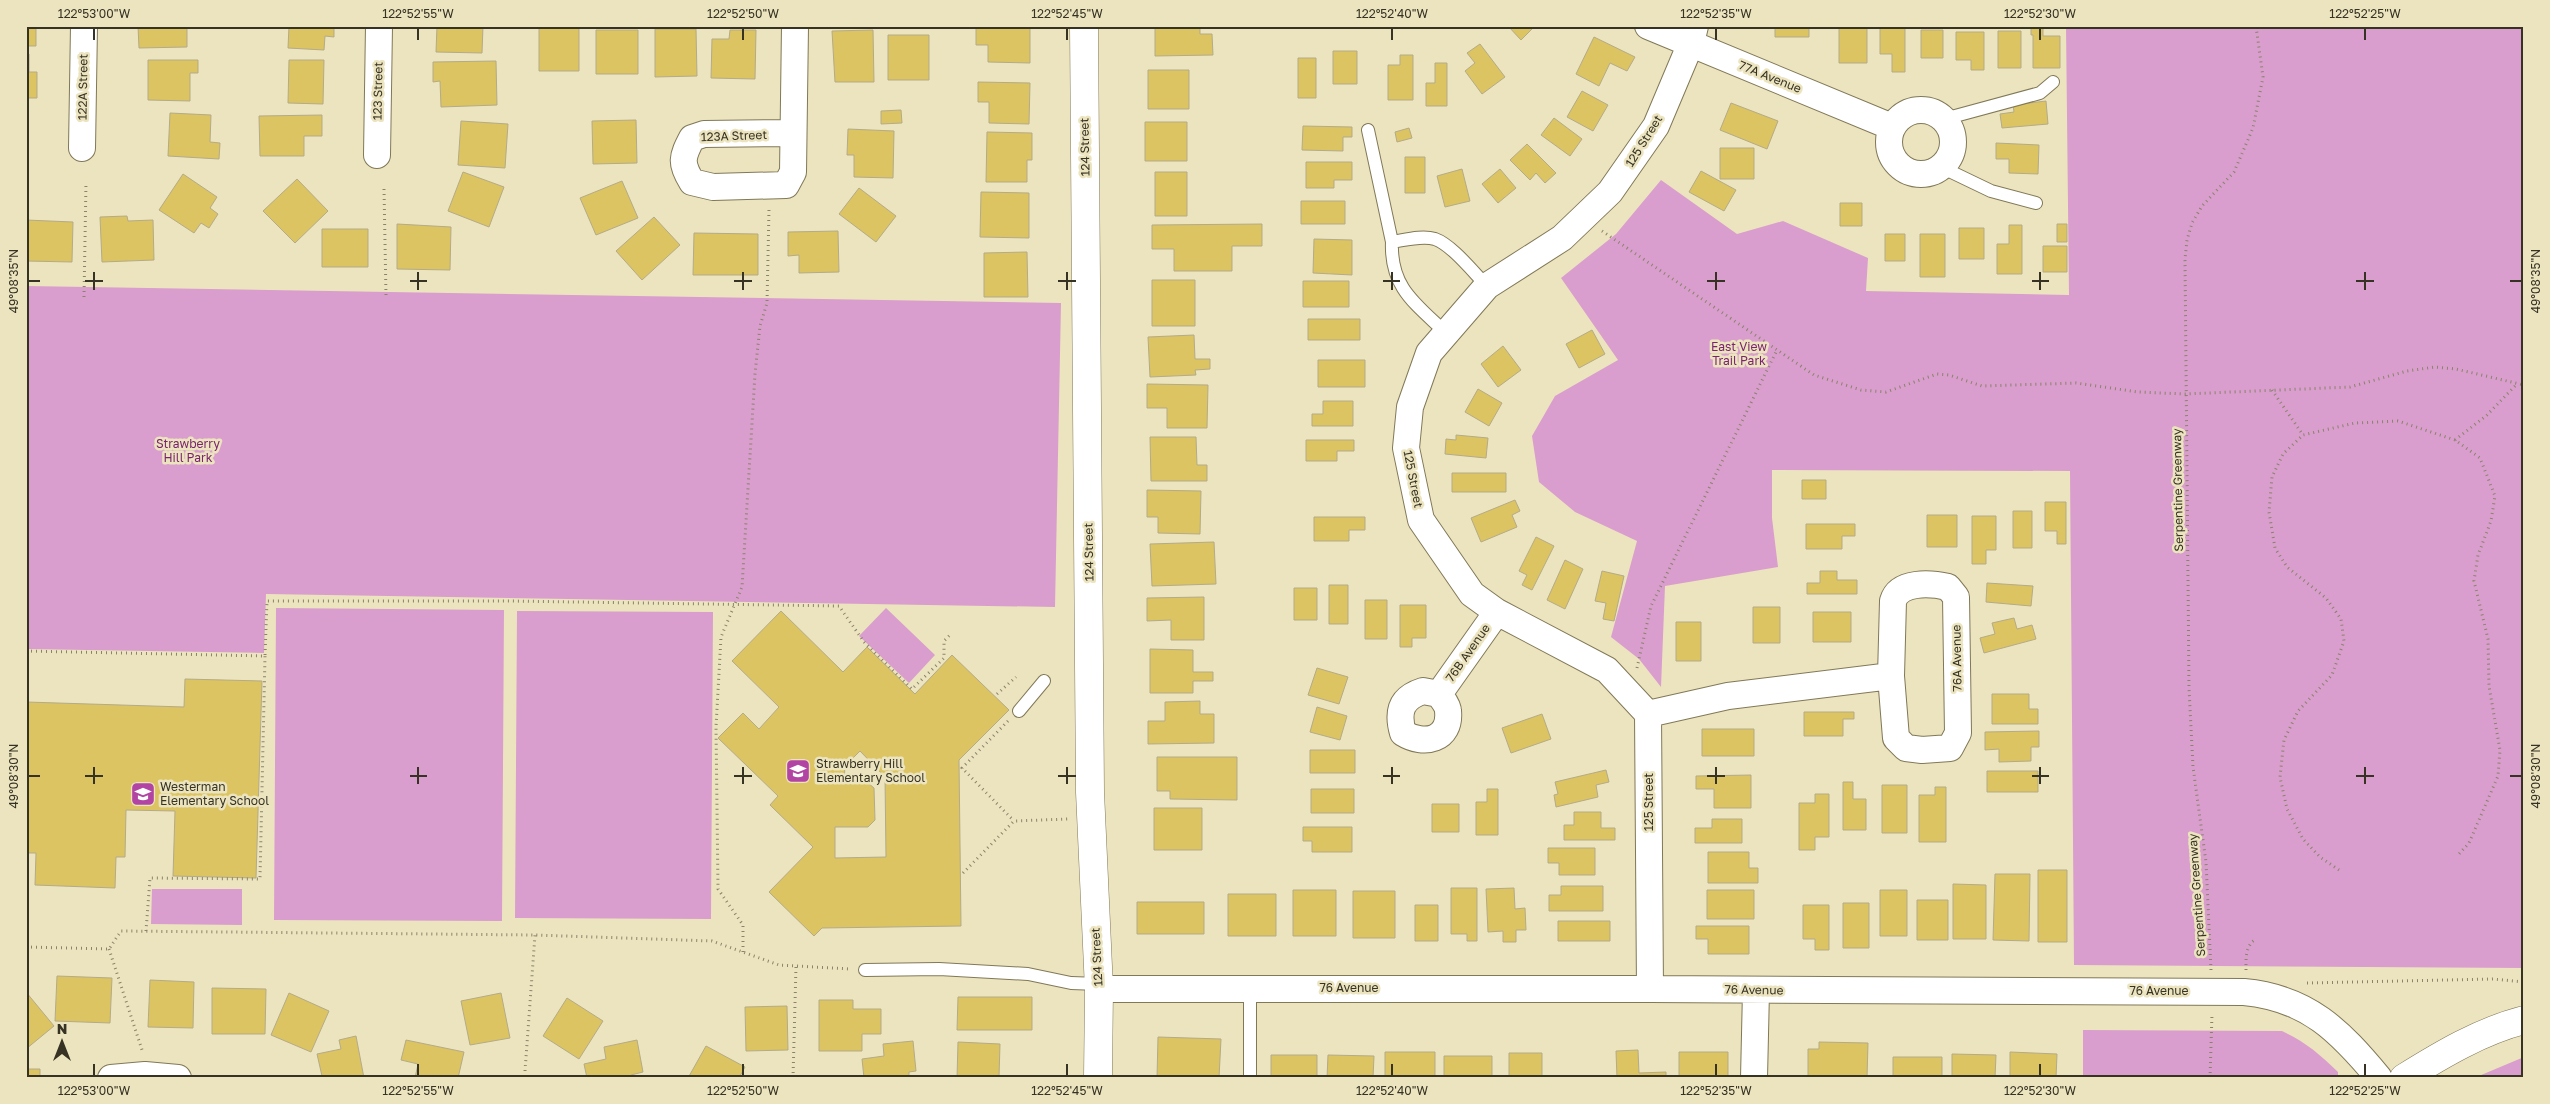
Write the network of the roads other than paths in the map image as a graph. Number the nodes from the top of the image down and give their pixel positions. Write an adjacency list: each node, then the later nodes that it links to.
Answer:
1 (84, 26): 12 (street, 122A Street)
2 (379, 26): 13 (street, 123 Street)
3 (795, 26): 11 (street)
4 (1084, 26): 26 (street, 124 Street)
5 (1648, 26): 6 (street, 77A Avenue)
6 (1693, 35): 9 (street, 77A Avenue); 17 (street, 125 Street)
7 (2054, 82): 8 (lane)
8 (1944, 119): 9 (street); 14 (street)
9 (1892, 127): 14 (street)
10 (1368, 130): 16 (lane)
11 (793, 133)
12 (82, 148)
13 (377, 155)
14 (1941, 167): 15 (lane)
15 (2036, 203)
16 (1392, 242): 17 (lane); 18 (lane)
17 (1487, 286): 18 (street, 125 Street)
18 (1446, 333): 19 (street, 125 Street)
19 (1497, 612): 22 (street, 76B Avenue); 24 (street, 125 Street)
20 (1891, 676): 20 (street, 76A Avenue); 24 (street)
21 (1044, 681): 23 (lane)
22 (1439, 694)
23 (1018, 711)
24 (1648, 714): 28 (street, 125 Street)
25 (865, 970): 26 (lane)
26 (1099, 986): 27 (street, 76 Avenue); 33 (street, 124 Street)
27 (1250, 988): 28 (street, 76 Avenue); 34 (lane)
28 (1650, 989): 29 (street, 76 Avenue)
29 (1756, 990): 35 (street); 36 (street, 76 Avenue)
30 (2524, 1020): 37 (street)
31 (111, 1078): 32 (street)
32 (178, 1078)
33 (1098, 1078)
34 (1250, 1078)
35 (1754, 1078)
36 (2379, 1078)
37 (2404, 1078)

